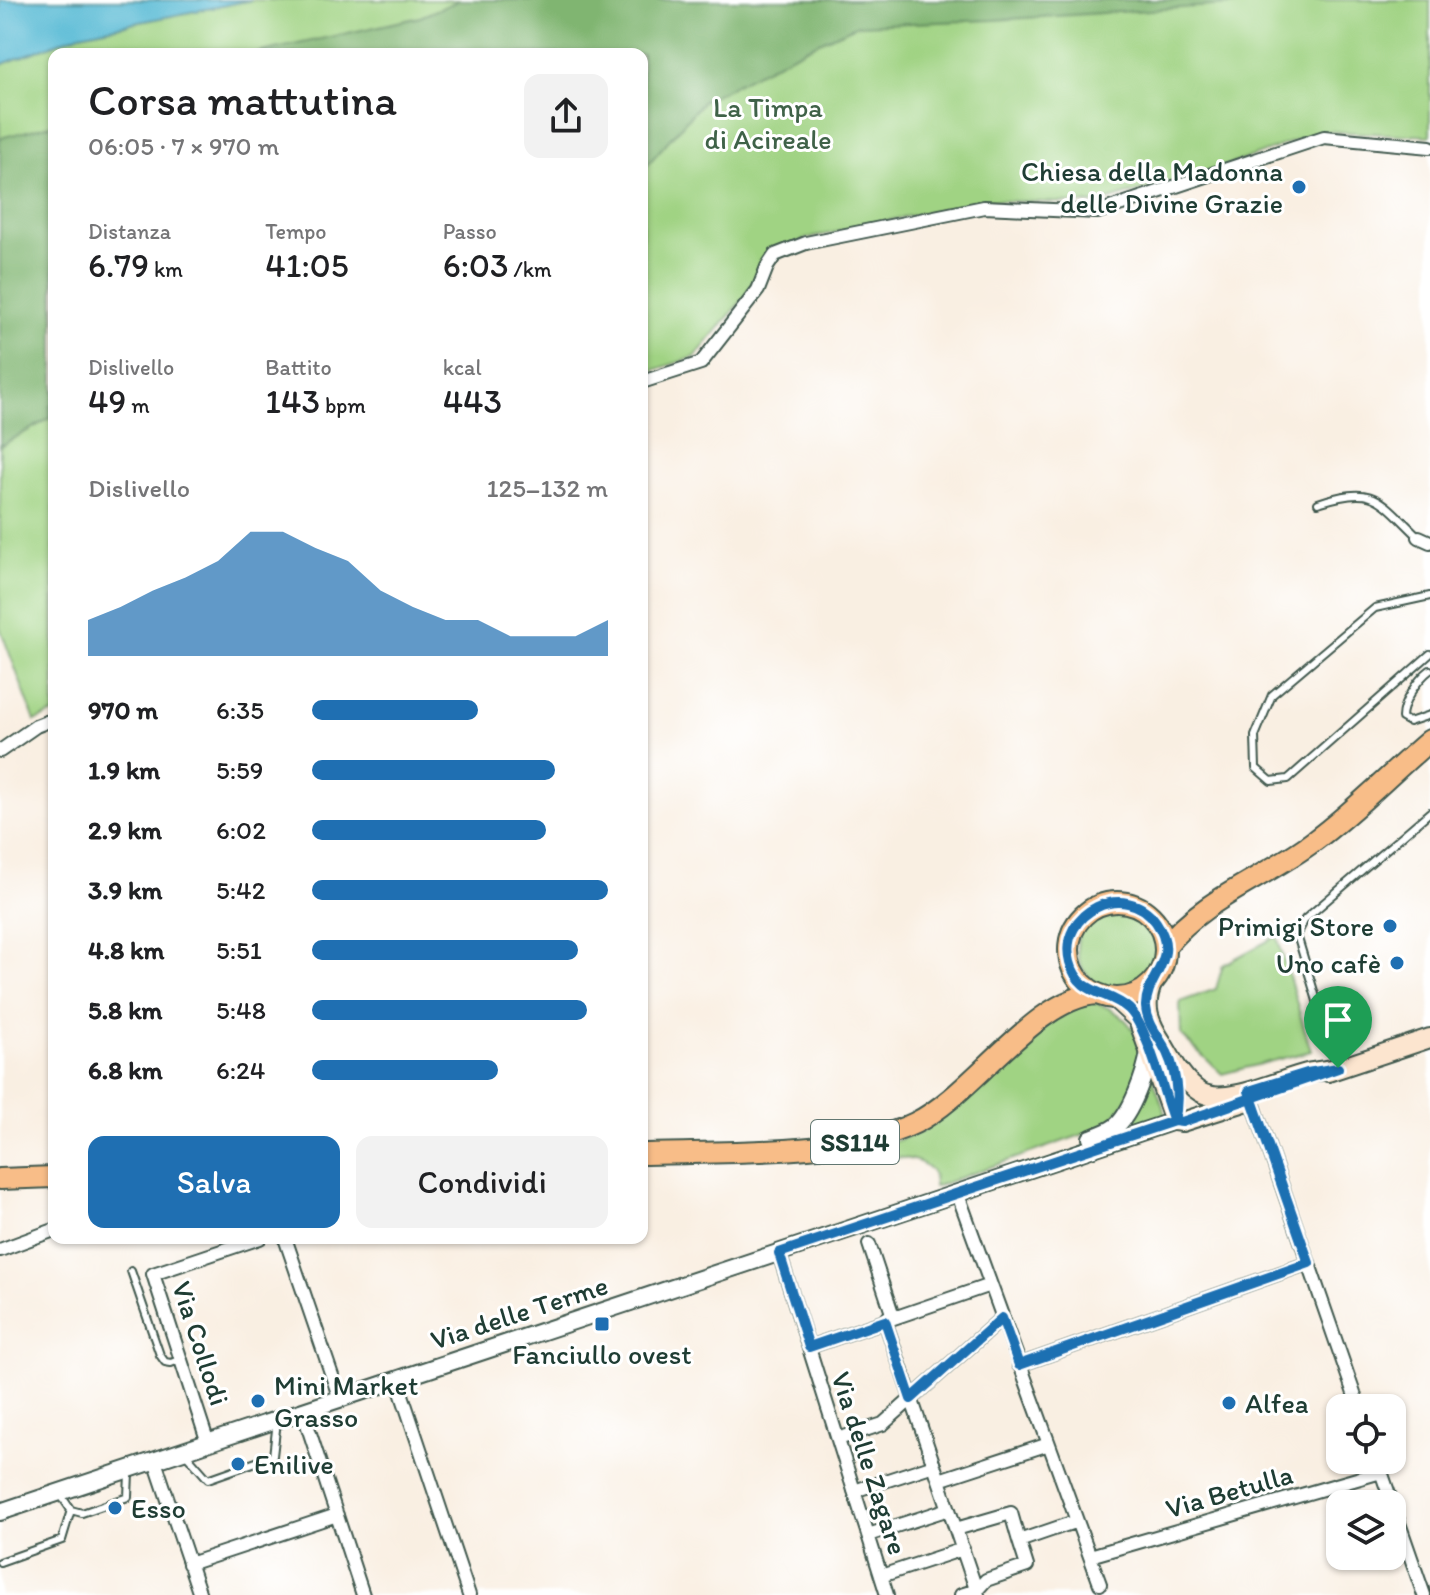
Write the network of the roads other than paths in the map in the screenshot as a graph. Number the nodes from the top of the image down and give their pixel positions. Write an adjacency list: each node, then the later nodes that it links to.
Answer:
1 (1430, 147): 2 (street)
2 (648, 380)
3 (1318, 503): 4 (lane)
4 (1424, 540)
5 (1430, 596): 6 (lane)
6 (1430, 654)
7 (1430, 670): 8 (lane)
8 (1430, 715)
9 (48, 721): 11 (street)
10 (1430, 740): 13 (main road)
11 (0, 751)
12 (1430, 812): 23 (lane)
13 (1205, 907): 14 (main road); 15 (main road)
14 (1148, 913): 15 (main road); 16 (main road)
15 (1165, 947): 17 (main road)
16 (1070, 962): 18 (main road); 19 (main road)
17 (1153, 982): 18 (main road); 22 (main road)
18 (1106, 996): 19 (main road); 21 (main road)
19 (1031, 1027): 26 (main road, SS114)
20 (1430, 1038): 23 (main road)
21 (1149, 1052): 25 (main road); 31 (street)
22 (1169, 1055): 24 (main road); 25 (main road)
23 (1338, 1068): 24 (main road)
24 (1251, 1095): 25 (main road); 38 (street)
25 (1174, 1121): 31 (street)
26 (648, 1154)
27 (48, 1166): 28 (main road)
28 (0, 1167)
29 (48, 1177): 30 (main road)
30 (0, 1179)
31 (960, 1191): 37 (street, Via delle Terme); 40 (street)
32 (48, 1232): 36 (street)
33 (242, 1244): 44 (street, Via Collodi)
34 (287, 1244): 48 (street)
35 (869, 1244): 42 (street)
36 (0, 1250)
37 (779, 1253): 43 (street, Via delle Zagare); 46 (street, Via delle Terme)
38 (1309, 1263): 45 (street); 47 (street)
39 (131, 1271): 44 (lane)
40 (990, 1285): 41 (street); 42 (street)
41 (1002, 1318): 45 (street); 49 (street)
42 (885, 1321): 43 (street); 49 (street)
43 (809, 1347): 52 (street, Via delle Zagare)
44 (181, 1359): 53 (street, Via Collodi)
45 (1019, 1365): 54 (street)
46 (397, 1380): 48 (street, Via delle Terme); 81 (street)
47 (1354, 1394)
48 (340, 1399): 50 (street, Via delle Terme)
49 (911, 1399): 52 (street); 57 (street)
50 (303, 1412): 51 (street, Via delle Terme); 67 (street)
51 (277, 1420): 53 (street, Via delle Terme); 55 (lane)
52 (838, 1439): 62 (street, Via delle Zagare)
53 (208, 1443): 55 (street, Via delle Terme)
54 (1049, 1444): 61 (street); 68 (street)
55 (184, 1451): 56 (street, Via delle Terme)
56 (155, 1461): 58 (street, Via delle Terme); 75 (street)
57 (934, 1465): 61 (street); 62 (street)
58 (129, 1469): 63 (street, Via delle Terme); 65 (lane)
59 (1353, 1474): 73 (street, Via Betulla)
60 (1382, 1474): 84 (street)
61 (939, 1480): 64 (street)
62 (854, 1491): 70 (street, Via delle Zagare)
63 (59, 1492): 65 (lane); 66 (street, Via delle Terme)
64 (949, 1509): 69 (street); 70 (street)
65 (71, 1510): 74 (lane)
66 (0, 1512)
67 (337, 1515): 75 (street); 80 (street)
68 (1077, 1521): 71 (street); 73 (street)
69 (956, 1529): 71 (street); 72 (street)
70 (868, 1535): 76 (street, Via delle Zagare)
71 (1019, 1541): 78 (street)
72 (963, 1549): 76 (street); 78 (street)
73 (1090, 1556): 77 (street)
74 (0, 1562)
75 (189, 1564): 79 (street)
76 (881, 1576): 82 (street, Via delle Zagare)
77 (1100, 1584)
78 (977, 1592): 83 (street)
79 (200, 1595)
80 (363, 1595)
81 (469, 1595)
82 (887, 1595)
83 (961, 1595)
84 (1424, 1595)

